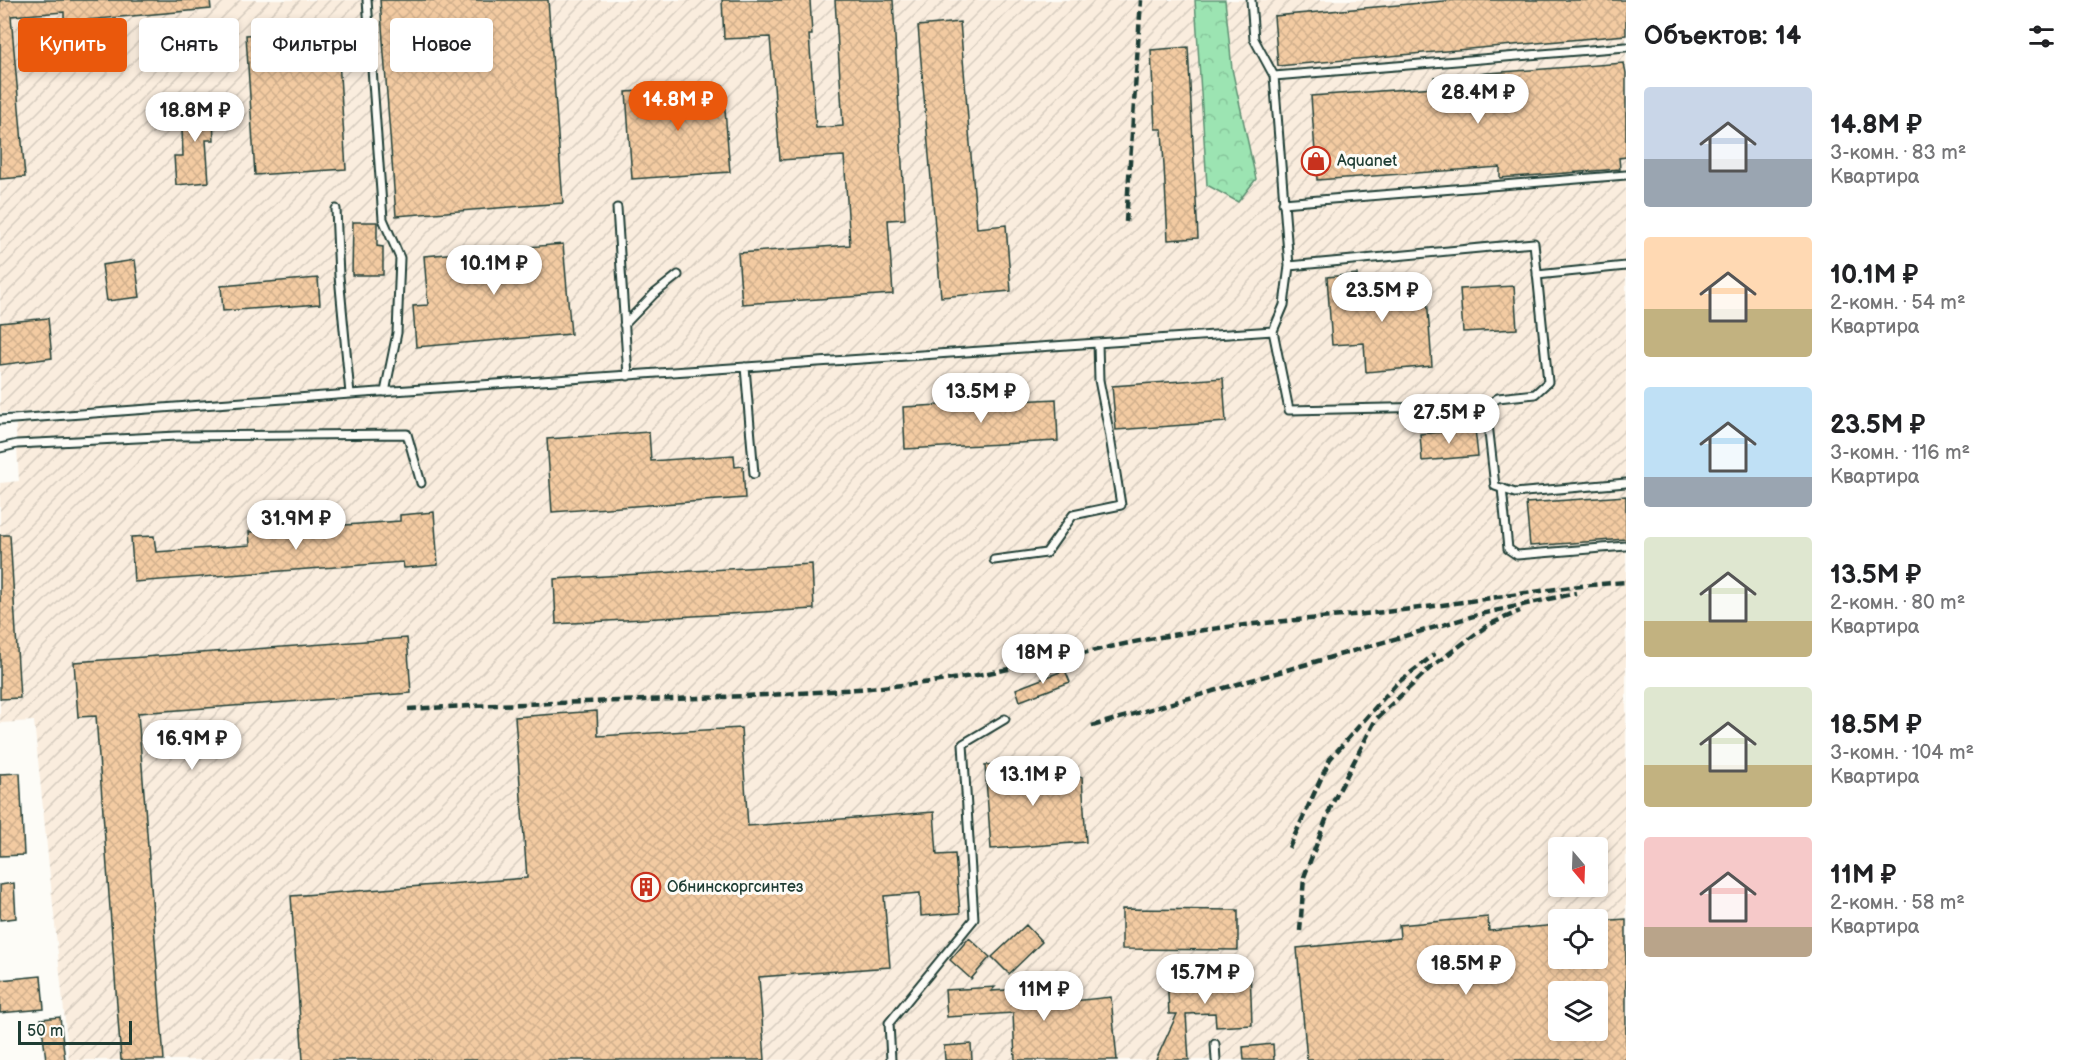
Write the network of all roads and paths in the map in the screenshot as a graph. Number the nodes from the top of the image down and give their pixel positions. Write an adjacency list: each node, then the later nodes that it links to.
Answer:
1 (367, 0): 18 (lane)
2 (1251, 0): 4 (lane)
3 (1626, 47): 4 (lane)
4 (1274, 76): 6 (lane)
5 (1626, 175): 6 (lane)
6 (1283, 203): 9 (lane)
7 (617, 208): 13 (lane)
8 (336, 209): 19 (lane)
9 (1289, 266): 12 (lane); 14 (lane)
10 (1626, 267): 12 (lane)
11 (678, 274): 13 (lane)
12 (1537, 275): 20 (lane)
13 (624, 325): 17 (lane)
14 (1273, 331): 15 (lane); 20 (lane)
15 (1098, 343): 16 (lane); 28 (lane)
16 (745, 368): 17 (lane); 23 (lane)
17 (628, 375): 18 (lane)
18 (385, 392): 19 (lane)
19 (350, 394): 21 (lane)
20 (1486, 406): 26 (lane)
21 (0, 420)
22 (0, 448): 24 (lane)
23 (754, 474)
24 (421, 483)
25 (1626, 483): 26 (lane)
26 (1502, 488): 27 (lane)
27 (1626, 546)
28 (994, 560)
29 (1005, 719): 31 (lane)
30 (1215, 1044): 32 (lane)
31 (891, 1060)
32 (1216, 1060)

